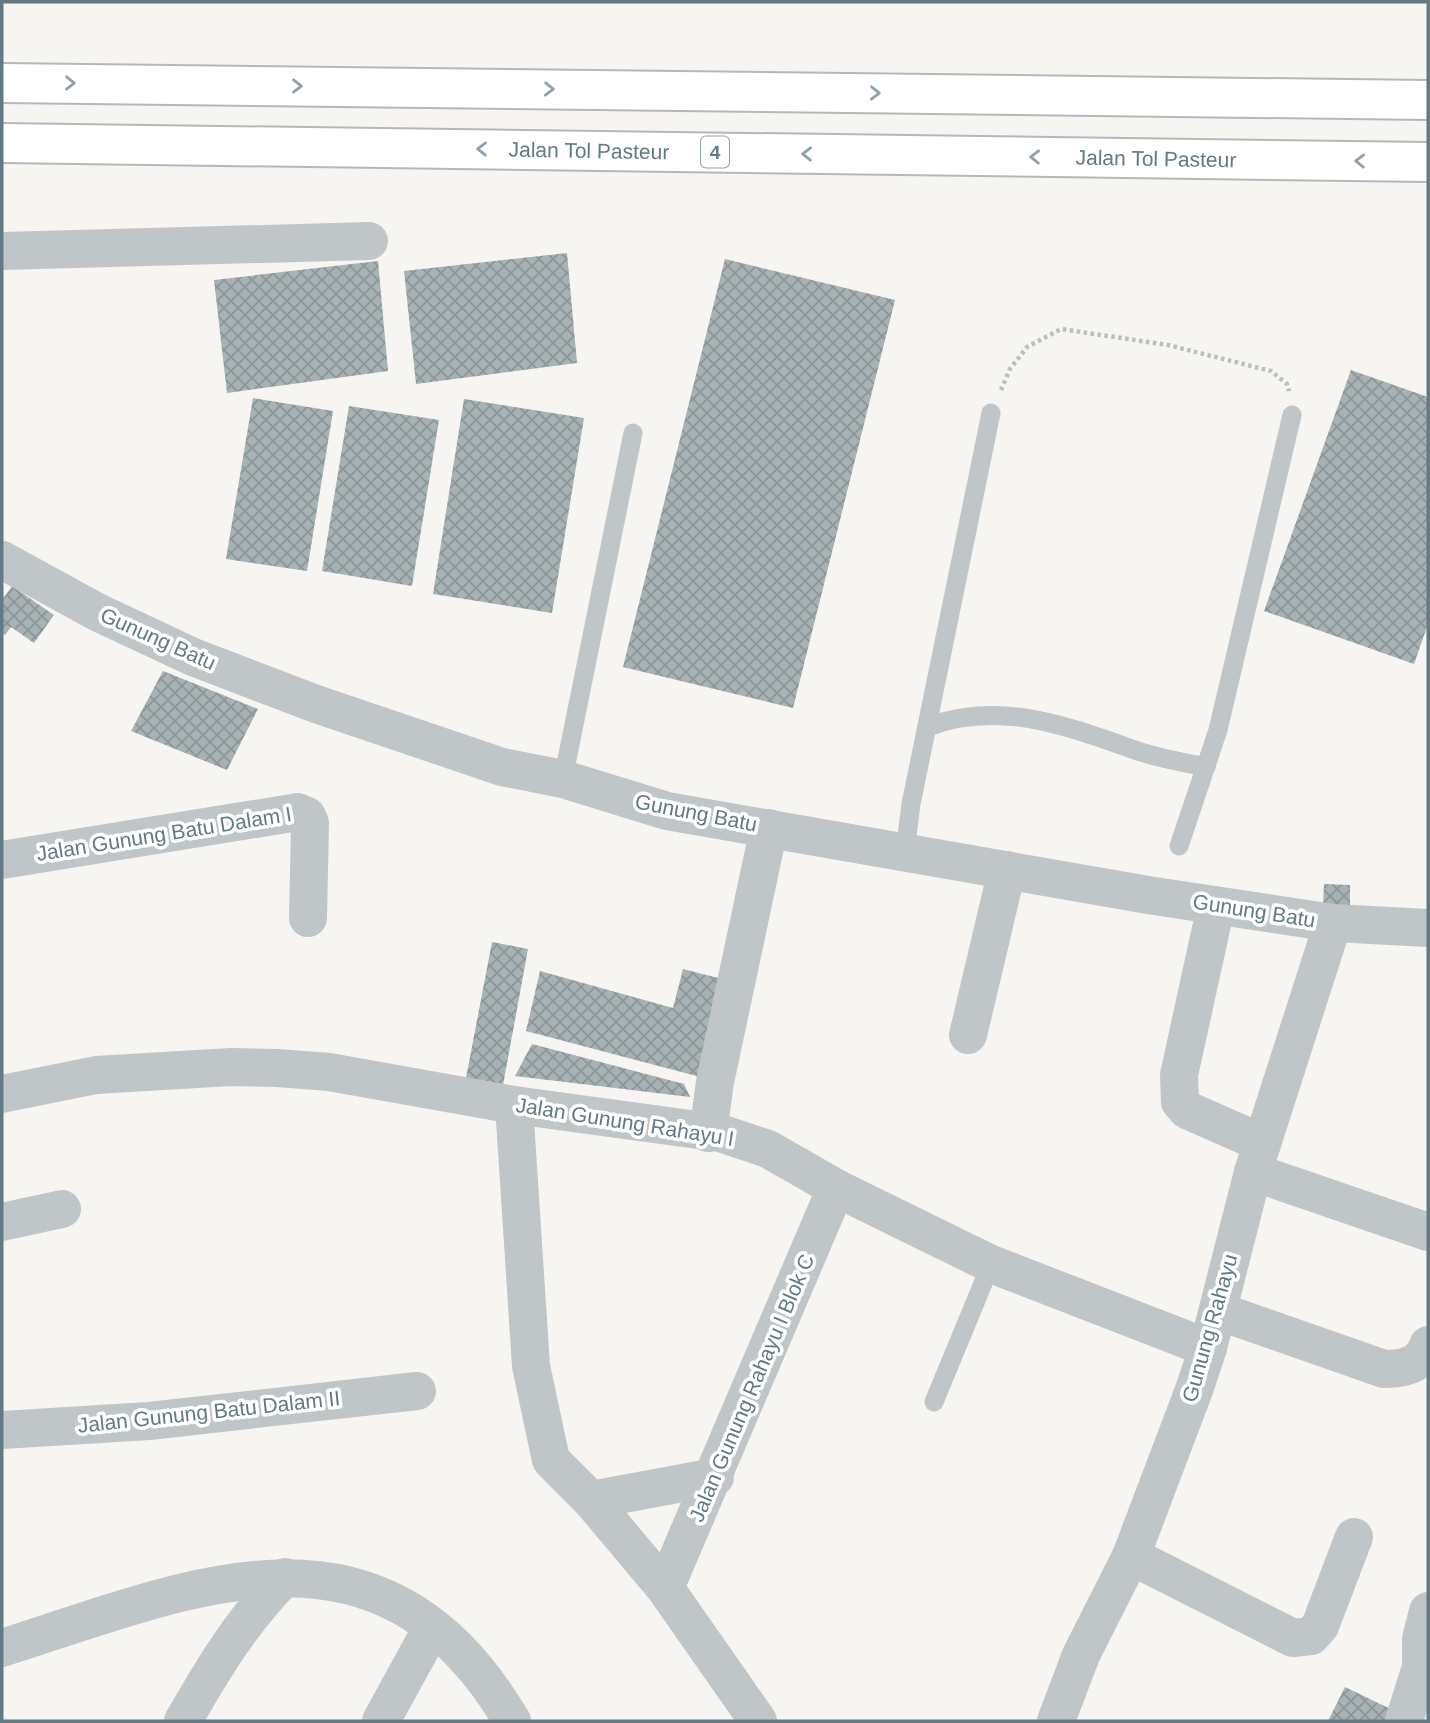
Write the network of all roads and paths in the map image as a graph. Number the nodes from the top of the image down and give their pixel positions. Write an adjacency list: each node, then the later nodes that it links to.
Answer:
1 (2, 83): 2 (highway, one-way to 2)
2 (1428, 100)
3 (2, 143): 4 (highway, Jalan Tol Pasteur / 4, one-way to 3)
4 (1428, 162)
5 (369, 241): 6 (street)
6 (2, 251)
7 (991, 413): 8 (path); 11 (lane)
8 (1292, 415): 12 (lane)
9 (633, 433): 13 (lane)
10 (2, 560): 13 (street, Gunung Batu)
11 (927, 727): 12 (lane); 16 (lane)
12 (1206, 767): 15 (lane)
13 (563, 779): 14 (street, Gunung Batu)
14 (769, 828): 16 (street, Gunung Batu); 26 (street)
15 (1179, 846)
16 (905, 852): 18 (street, Gunung Batu)
17 (2, 860): 20 (street, Jalan Gunung Batu Dalam I)
18 (1007, 870): 19 (street, Gunung Batu); 23 (street)
19 (1216, 906): 21 (street, Gunung Batu); 27 (street)
20 (308, 918)
21 (1333, 923): 22 (street, Gunung Batu); 27 (street, Gunung Rahayu)
22 (1428, 928)
23 (968, 1035)
24 (2, 1094): 25 (street, Jalan Gunung Rahayu I)
25 (514, 1105): 26 (street, Jalan Gunung Rahayu I); 40 (street)
26 (708, 1133): 28 (street, Jalan Gunung Rahayu I)
27 (1258, 1158): 31 (street); 33 (street, Gunung Rahayu)
28 (836, 1188): 32 (street, Jalan Gunung Rahayu I); 39 (street, Jalan Gunung Rahayu I Blok C)
29 (62, 1209): 30 (street)
30 (2, 1222)
31 (1428, 1231)
32 (991, 1264): 34 (street, Jalan Gunung Rahayu I); 37 (lane)
33 (1218, 1311): 34 (street, Gunung Rahayu); 35 (street)
34 (1208, 1348): 42 (street, Gunung Rahayu)
35 (1428, 1349)
36 (417, 1391): 38 (street, Jalan Gunung Batu Dalam II)
37 (934, 1402)
38 (2, 1430)
39 (715, 1477): 40 (street); 44 (street, Jalan Gunung Rahayu I Blok C)
40 (591, 1500): 44 (street)
41 (1354, 1536): 42 (street)
42 (1131, 1556): 54 (street, Gunung Rahayu)
43 (285, 1577): 45 (street); 47 (street); 49 (street)
44 (666, 1588): 53 (street)
45 (188, 1591): 48 (street); 49 (street)
46 (1428, 1611): 55 (street)
47 (432, 1628): 51 (street); 52 (street)
48 (2, 1648)
49 (222, 1653): 50 (street)
50 (183, 1721)
51 (381, 1721)
52 (512, 1721)
53 (758, 1721)
54 (1056, 1721)
55 (1404, 1721)

